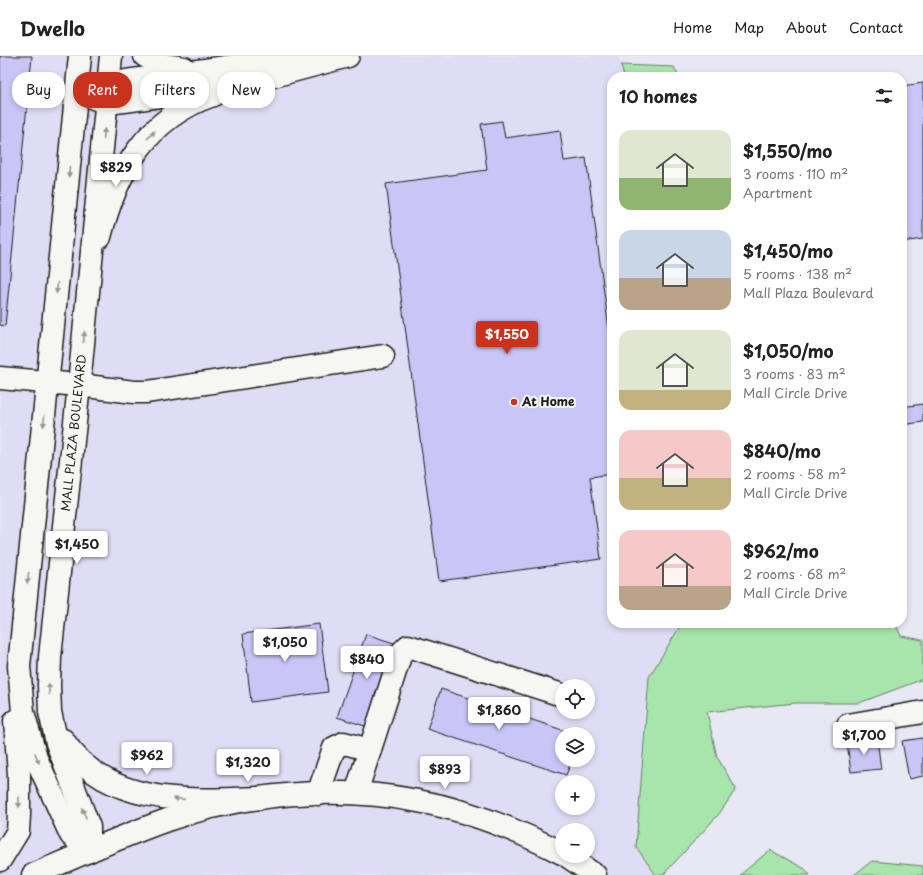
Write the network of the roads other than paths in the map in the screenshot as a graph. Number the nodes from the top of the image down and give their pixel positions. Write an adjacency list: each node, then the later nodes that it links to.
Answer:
1 (80, 56): 6 (main road)
2 (111, 56): 7 (main road, MALL PLAZA BOULEVARD)
3 (146, 56): 5 (main road)
4 (348, 56): 5 (main road); 8 (main road)
5 (203, 70): 9 (main road)
6 (79, 72)
7 (109, 72)
8 (275, 76)
9 (132, 87)
10 (217, 87): 11 (main road)
11 (132, 93)
12 (217, 94): 15 (main road, one-way to 12)
13 (75, 108): 18 (main road, one-way to 18)
14 (106, 108): 15 (main road, MALL PLAZA BOULEVARD, one-way to 14)
15 (91, 271): 19 (main road, MALL PLAZA BOULEVARD, one-way to 15)
16 (383, 356): 19 (main road)
17 (0, 378): 18 (main road)
18 (48, 382): 19 (main road); 20 (main road, one-way to 20)
19 (79, 385): 22 (main road, MALL PLAZA BOULEVARD, one-way to 19)
20 (19, 666): 30 (main road, one-way to 30); 31 (main road, one-way to 31)
21 (555, 693): 25 (main road)
22 (50, 712): 28 (main road, one-way to 22); 30 (main road, MALL PLAZA BOULEVARD, one-way to 22)
23 (923, 712): 24 (main road)
24 (848, 725)
25 (370, 750): 26 (main road); 27 (main road)
26 (356, 793): 27 (main road); 29 (main road)
27 (318, 794): 28 (main road)
28 (260, 798): 30 (main road)
29 (555, 850)
30 (89, 851): 33 (main road)
31 (0, 860)
32 (577, 863): 34 (main road)
33 (33, 875)
34 (595, 875)

